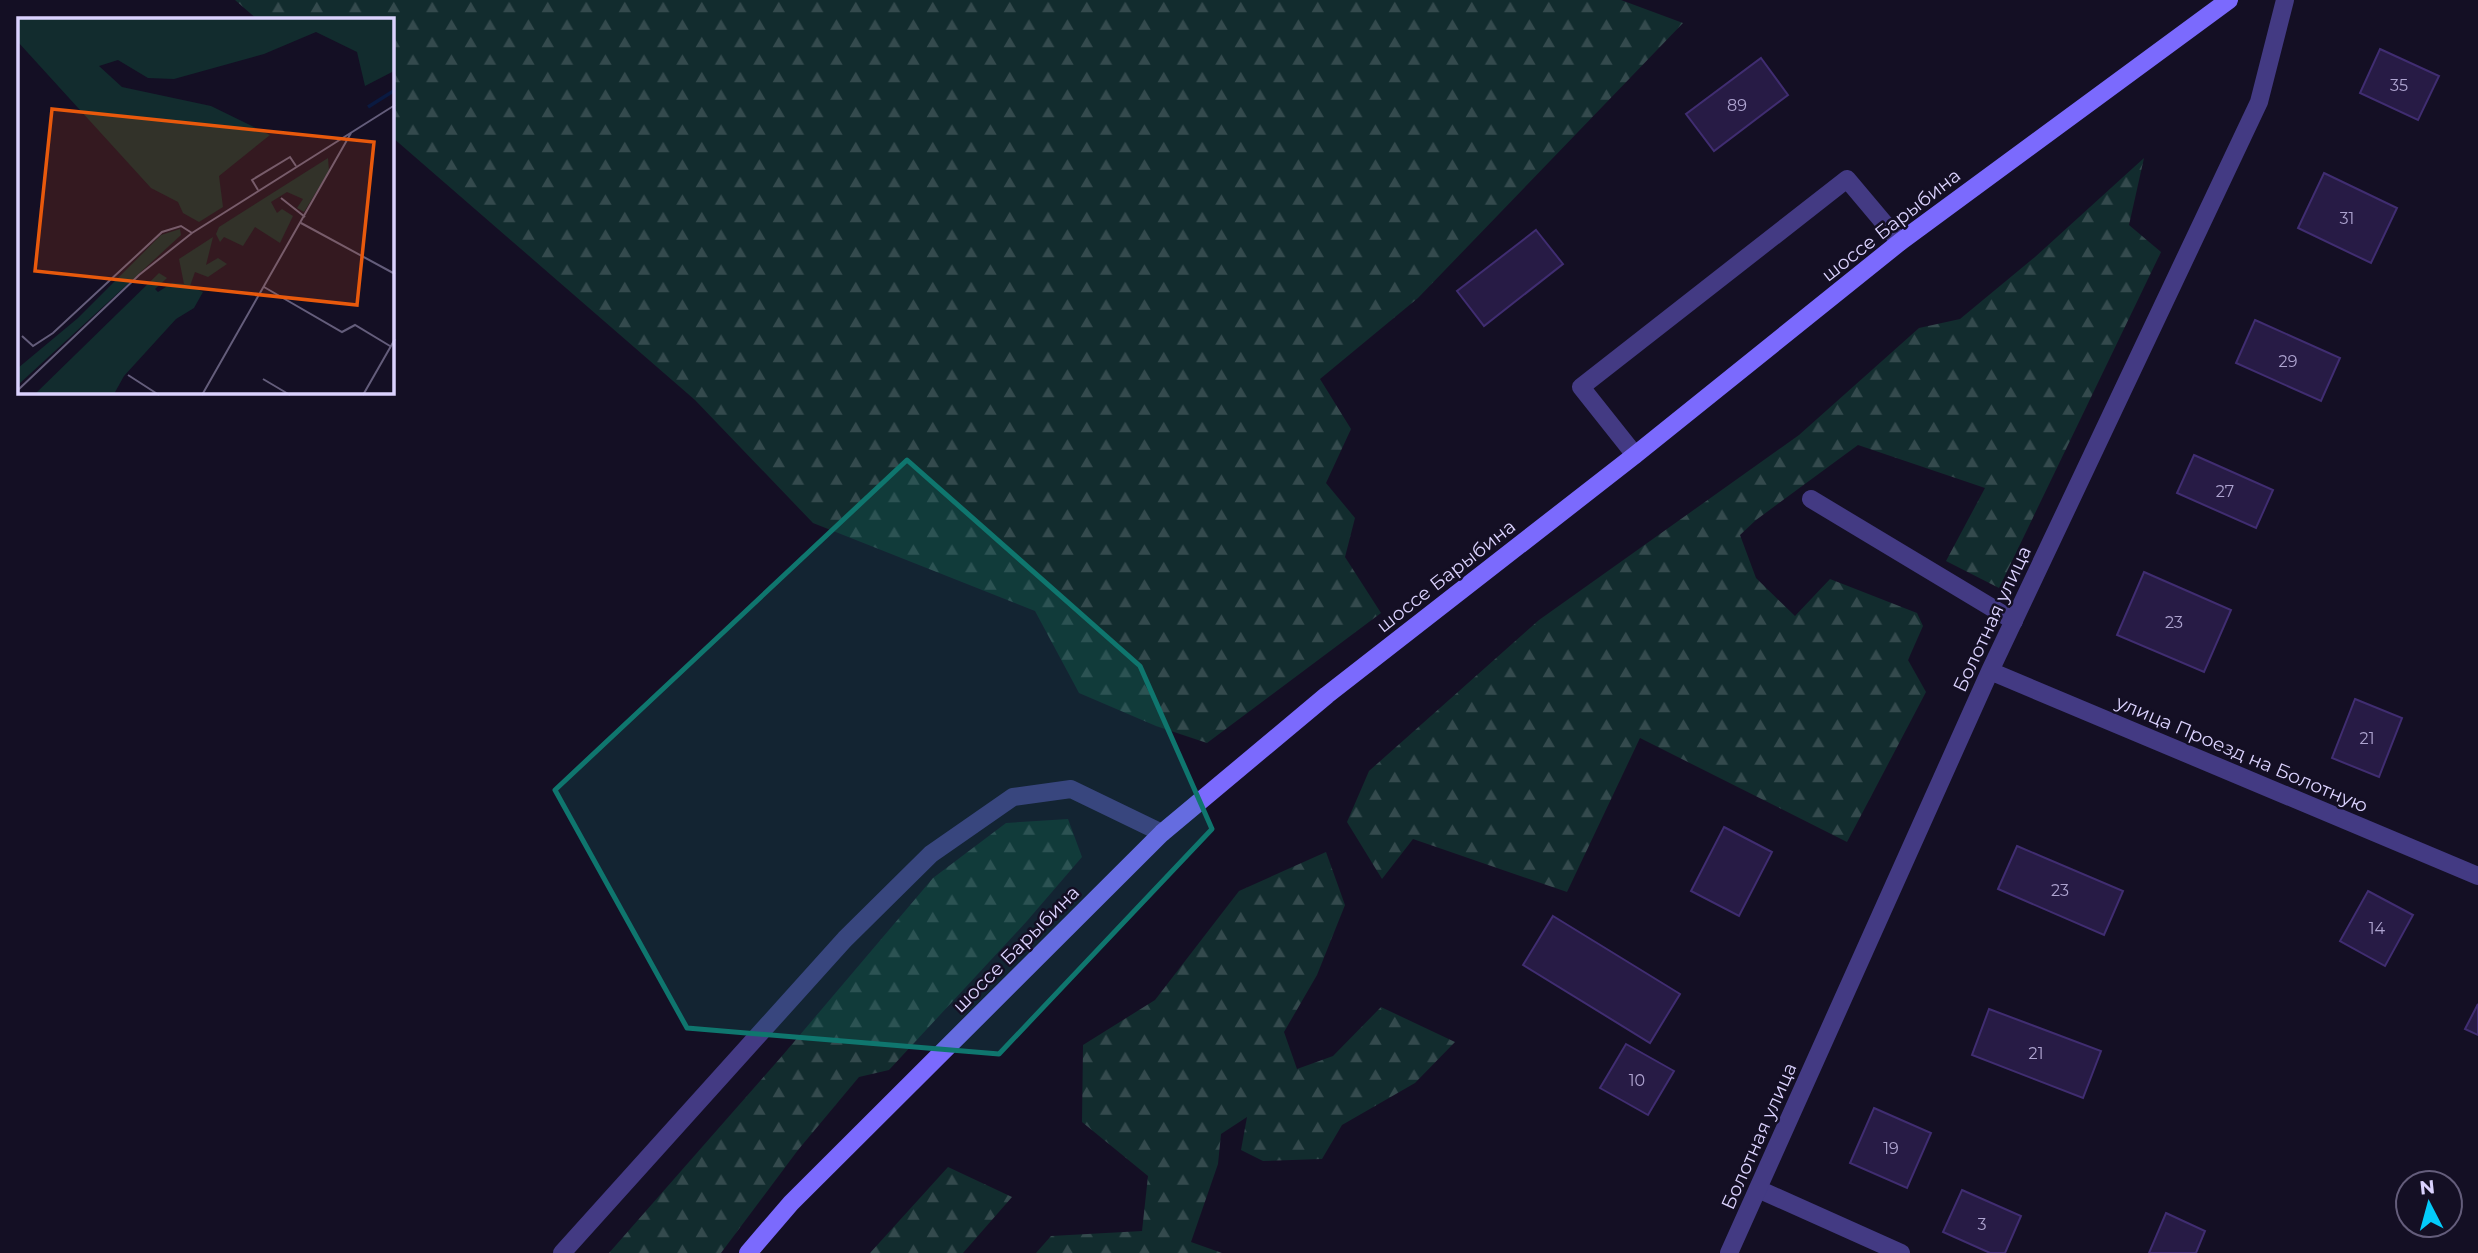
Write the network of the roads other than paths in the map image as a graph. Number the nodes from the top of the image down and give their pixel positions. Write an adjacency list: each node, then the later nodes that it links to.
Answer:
1 (2229, 0): 3 (main road, шоссе Барыбина)
2 (2285, 0): 6 (street, Болотная улица)
3 (1900, 242): 4 (main road, шоссе Барыбина); 4 (street)
4 (1636, 455): 8 (main road, шоссе Барыбина)
5 (1811, 499): 6 (street)
6 (2014, 621): 7 (street, Болотная улица)
7 (1990, 671): 9 (street, улица Проезд на Болотную); 10 (street, Болотная улица)
8 (1161, 833): 11 (street); 12 (main road, шоссе Барыбина)
9 (2478, 876)
10 (1758, 1189): 13 (street, Болотная улица); 14 (street)
11 (562, 1253)
12 (748, 1253)
13 (1729, 1253)
14 (1901, 1253)

